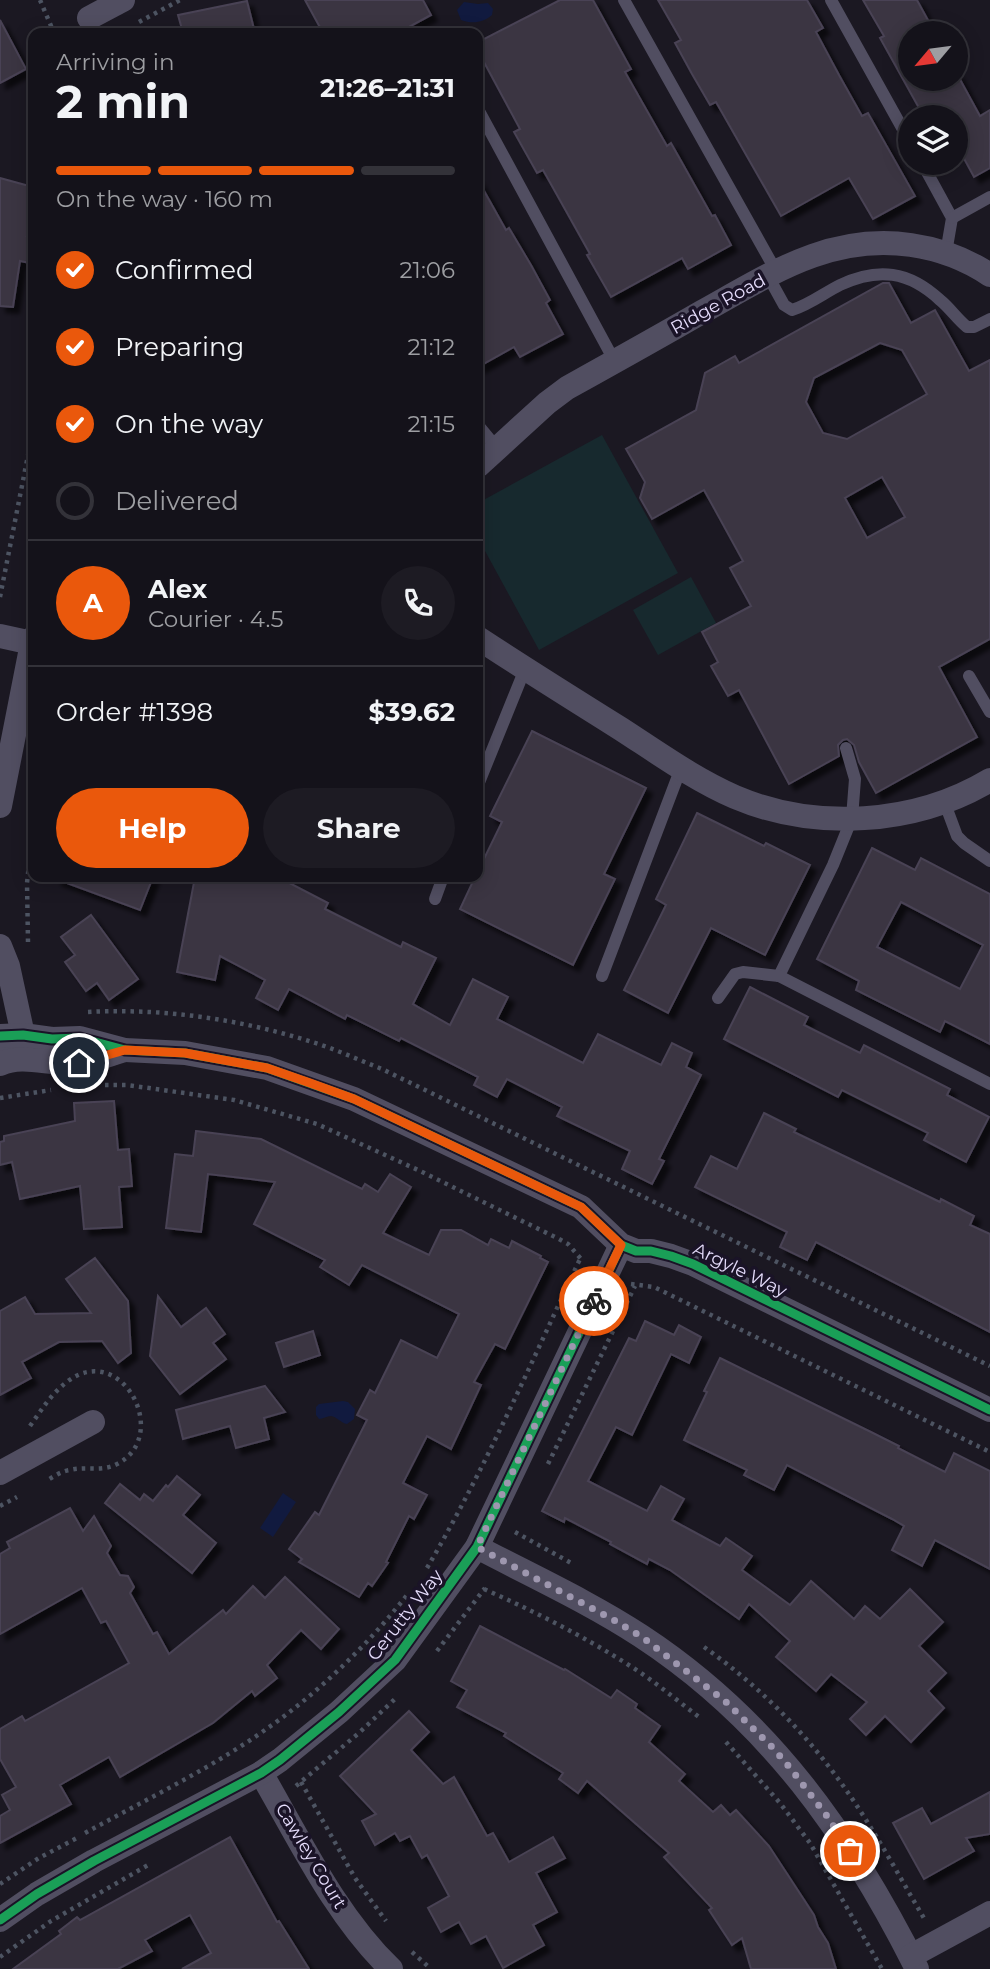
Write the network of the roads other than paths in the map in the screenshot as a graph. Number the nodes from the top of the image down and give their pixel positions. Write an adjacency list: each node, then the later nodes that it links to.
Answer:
1 (123, 0): 4 (street)
2 (624, 0): 11 (lane)
3 (831, 0): 6 (lane)
4 (87, 17)
5 (483, 118): 14 (lane)
6 (898, 120)
7 (929, 175): 9 (lane)
8 (990, 197): 9 (lane)
9 (952, 218): 10 (lane)
10 (946, 253): 11 (street, Ridge Road); 12 (street, Ridge Road)
11 (772, 274): 13 (lane); 14 (street, Ridge Road)
12 (990, 275)
13 (990, 318)
14 (615, 362): 16 (street, Ridge Road)
15 (483, 431): 16 (lane)
16 (497, 447): 17 (street, Ridge Road)
17 (483, 462)
18 (0, 636): 19 (street)
19 (28, 640)
20 (483, 641): 22 (street)
21 (28, 666): 30 (street)
22 (525, 669): 26 (street); 27 (lane)
23 (969, 676): 24 (lane)
24 (990, 712)
25 (846, 748): 31 (lane)
26 (681, 768): 31 (street); 36 (lane)
27 (483, 773)
28 (990, 780): 29 (street)
29 (944, 801): 31 (street); 32 (lane)
30 (0, 806)
31 (852, 818): 37 (lane)
32 (990, 861)
33 (441, 882): 34 (lane)
34 (435, 899)
35 (0, 946): 39 (street)
36 (602, 976)
37 (779, 976): 38 (lane); 42 (lane)
38 (718, 998)
39 (11, 1035): 40 (street); 41 (street)
40 (125, 1050): 41 (street); 43 (street)
41 (3, 1057)
42 (990, 1084)
43 (621, 1245): 44 (street, Argyle Way); 47 (street, Cerutty Way)
44 (990, 1410)
45 (93, 1422): 46 (street)
46 (0, 1473)
47 (477, 1547): 48 (street, Cerutty Way); 51 (street)
48 (261, 1773): 50 (street, Cerutty Way); 52 (street, Cawley Court)
49 (990, 1913): 51 (street)
50 (0, 1920)
51 (914, 1963)
52 (391, 1969)

